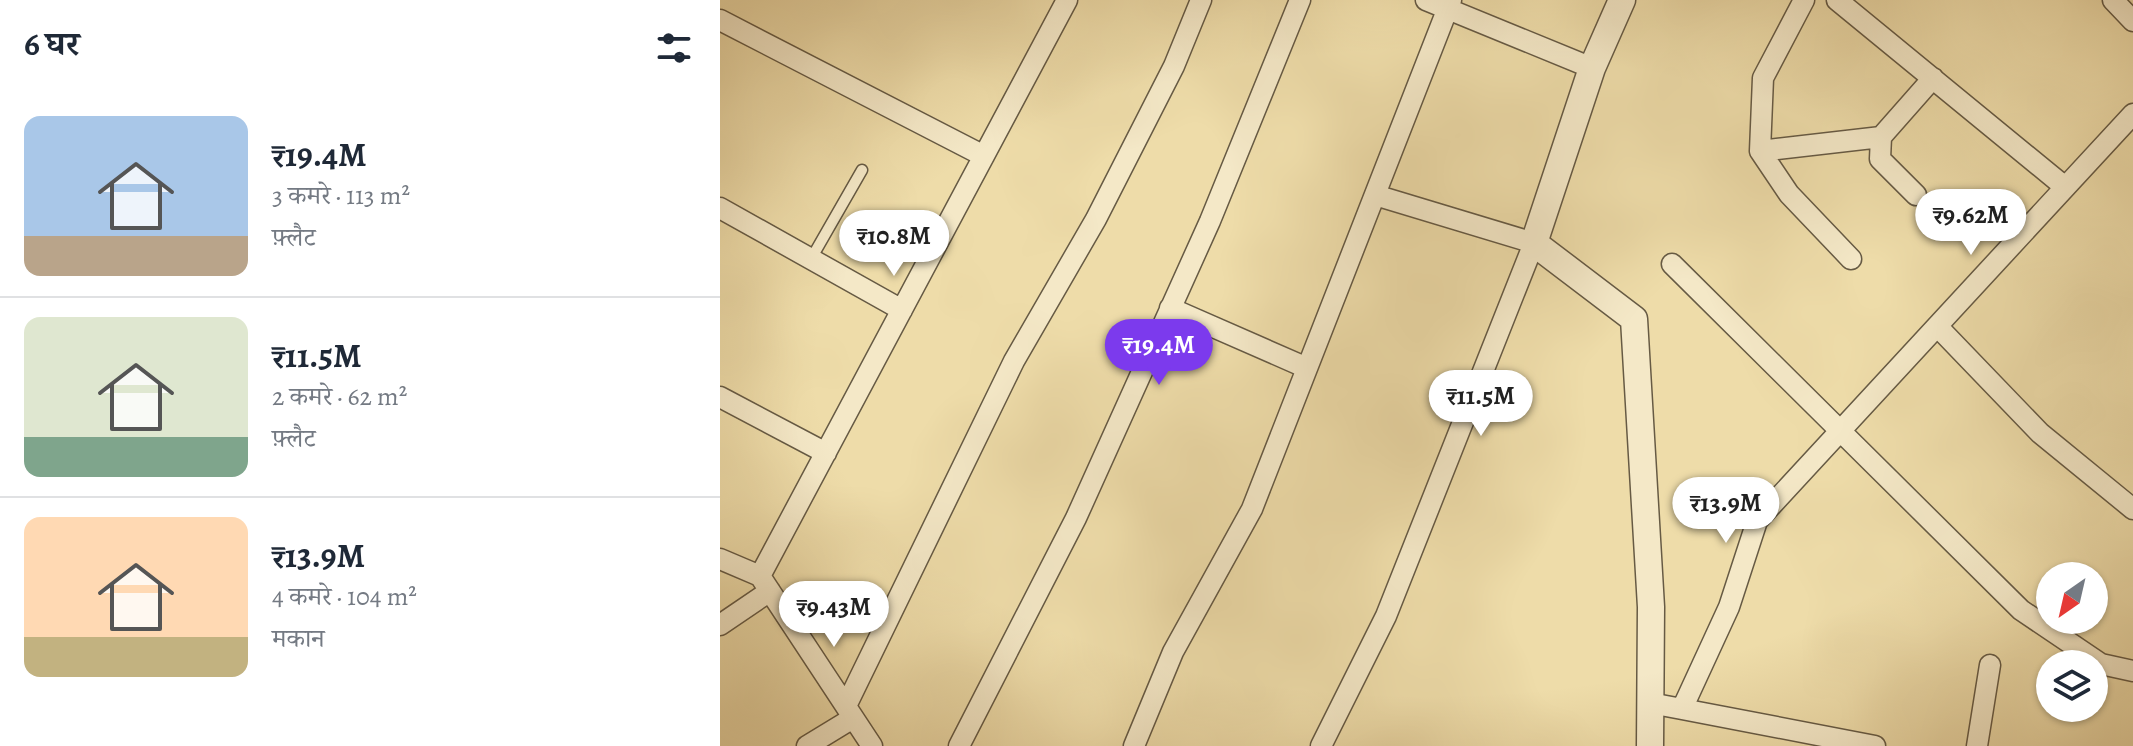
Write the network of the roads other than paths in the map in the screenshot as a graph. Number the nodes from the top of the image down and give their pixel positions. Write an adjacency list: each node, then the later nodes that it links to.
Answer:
1 (1201, 0): 42 (street)
2 (1300, 0): 27 (street)
3 (1426, 0): 9 (street)
4 (1622, 0): 12 (street)
5 (1804, 0): 16 (street)
6 (1837, 0): 13 (street)
7 (2113, 0): 11 (street)
8 (1059, 2): 17 (street)
9 (1450, 5): 12 (street); 20 (street)
10 (720, 20): 17 (street)
11 (2133, 21)
12 (1592, 68): 23 (street)
13 (1933, 78): 15 (street); 19 (street)
14 (2133, 114): 19 (street)
15 (1881, 137): 16 (street); 21 (street)
16 (1760, 151): 25 (street)
17 (984, 156): 28 (street)
18 (862, 170): 24 (lane)
19 (2065, 187): 29 (street)
20 (1375, 195): 23 (street); 30 (street)
21 (1916, 195)
22 (720, 208): 24 (street)
23 (1534, 243): 40 (street); 48 (street)
24 (811, 259): 28 (street)
25 (1851, 259)
26 (1672, 264): 32 (street)
27 (1170, 308): 30 (street); 46 (street)
28 (902, 310): 33 (street)
29 (1937, 326): 32 (street); 34 (street)
30 (1307, 368): 47 (street)
31 (720, 397): 33 (street)
32 (1841, 430): 39 (street); 41 (street)
33 (826, 453): 36 (street)
34 (2133, 509)
35 (720, 559): 36 (street)
36 (765, 584): 37 (street); 42 (street)
37 (720, 625)
38 (1990, 665): 51 (street)
39 (2133, 671)
40 (1650, 703): 41 (street); 49 (street)
41 (1682, 709): 43 (street)
42 (850, 712): 44 (street); 45 (street)
43 (1814, 741): 50 (street)
44 (807, 746)
45 (872, 746)
46 (959, 746)
47 (1134, 746)
48 (1321, 746)
49 (1650, 746)
50 (1875, 746)
51 (1977, 746)

